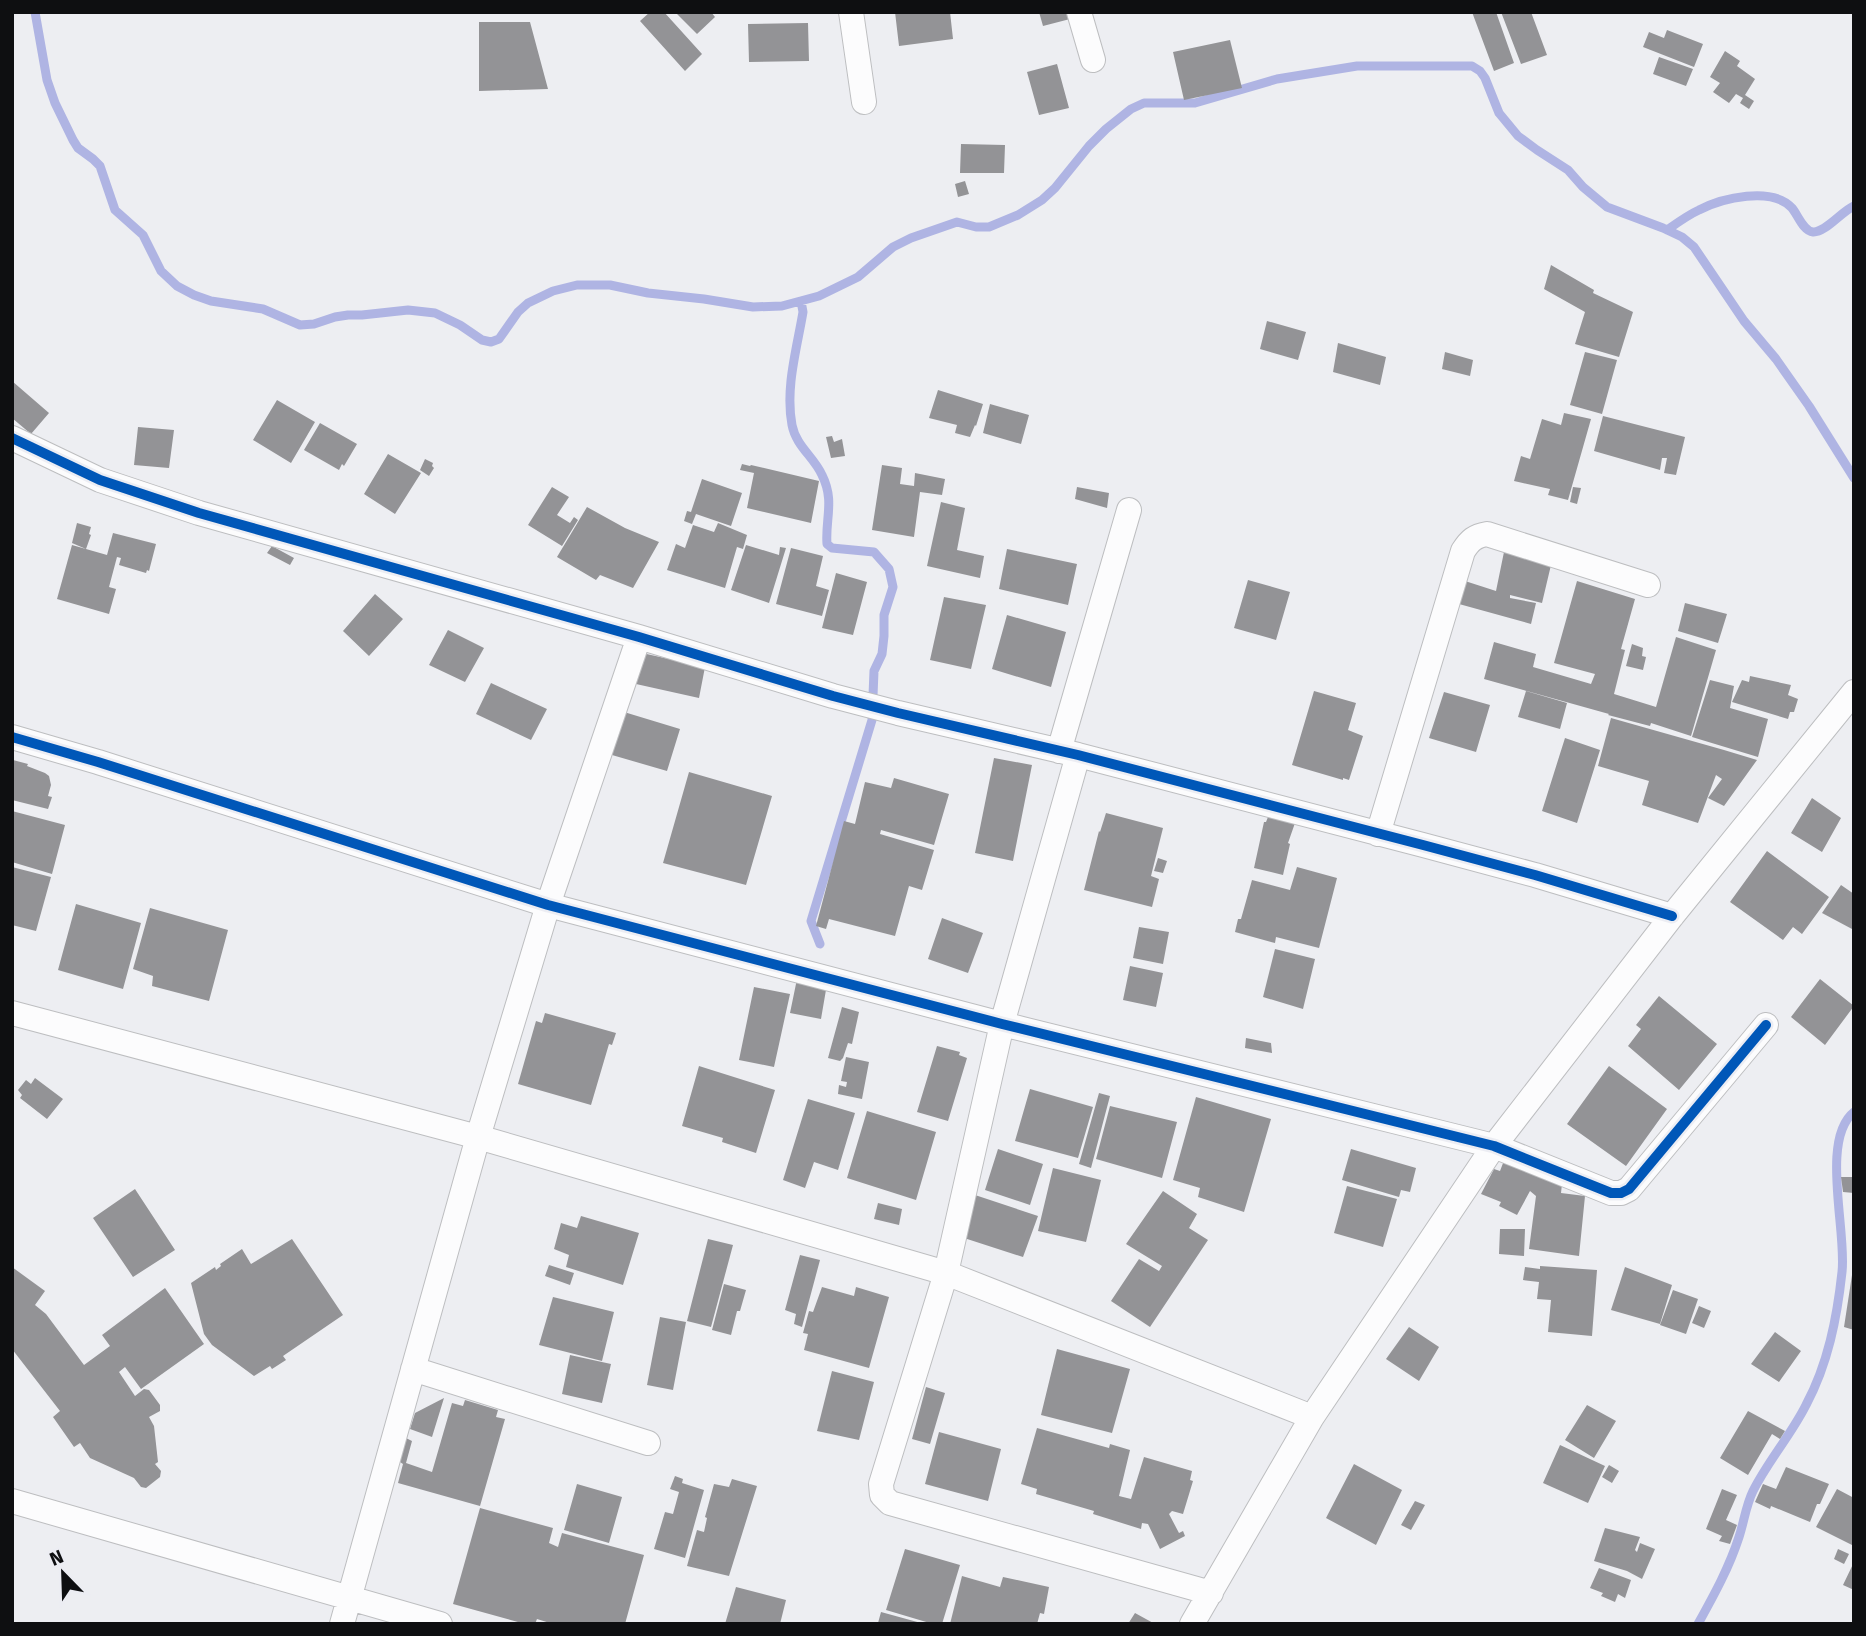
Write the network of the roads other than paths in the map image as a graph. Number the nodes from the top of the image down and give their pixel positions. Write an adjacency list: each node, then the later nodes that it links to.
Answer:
1 (851, 12): 4 (street)
2 (1079, 12): 3 (street)
3 (1093, 60)
4 (864, 102)
5 (12, 438): 8 (street)
6 (1129, 510): 11 (street)
7 (1648, 585): 12 (street)
8 (639, 636): 11 (street); 13 (street)
9 (1854, 692): 14 (street)
10 (12, 737): 13 (street)
11 (1069, 753): 12 (street); 16 (street)
12 (1378, 834): 14 (street)
13 (548, 905): 16 (street); 18 (street)
14 (1672, 916): 19 (street)
15 (12, 1013): 18 (street)
16 (1002, 1024): 19 (street); 20 (street)
17 (1766, 1025): 19 (street)
18 (478, 1137): 20 (street); 21 (street)
19 (1494, 1146): 22 (street)
20 (946, 1273): 22 (street); 25 (street)
21 (413, 1369): 23 (street); 26 (street)
22 (1312, 1417): 25 (street)
23 (648, 1443)
24 (12, 1501): 26 (street)
25 (1211, 1593): 29 (street)
26 (348, 1598): 27 (street); 28 (street)
27 (342, 1624)
28 (440, 1624)
29 (1192, 1624)

